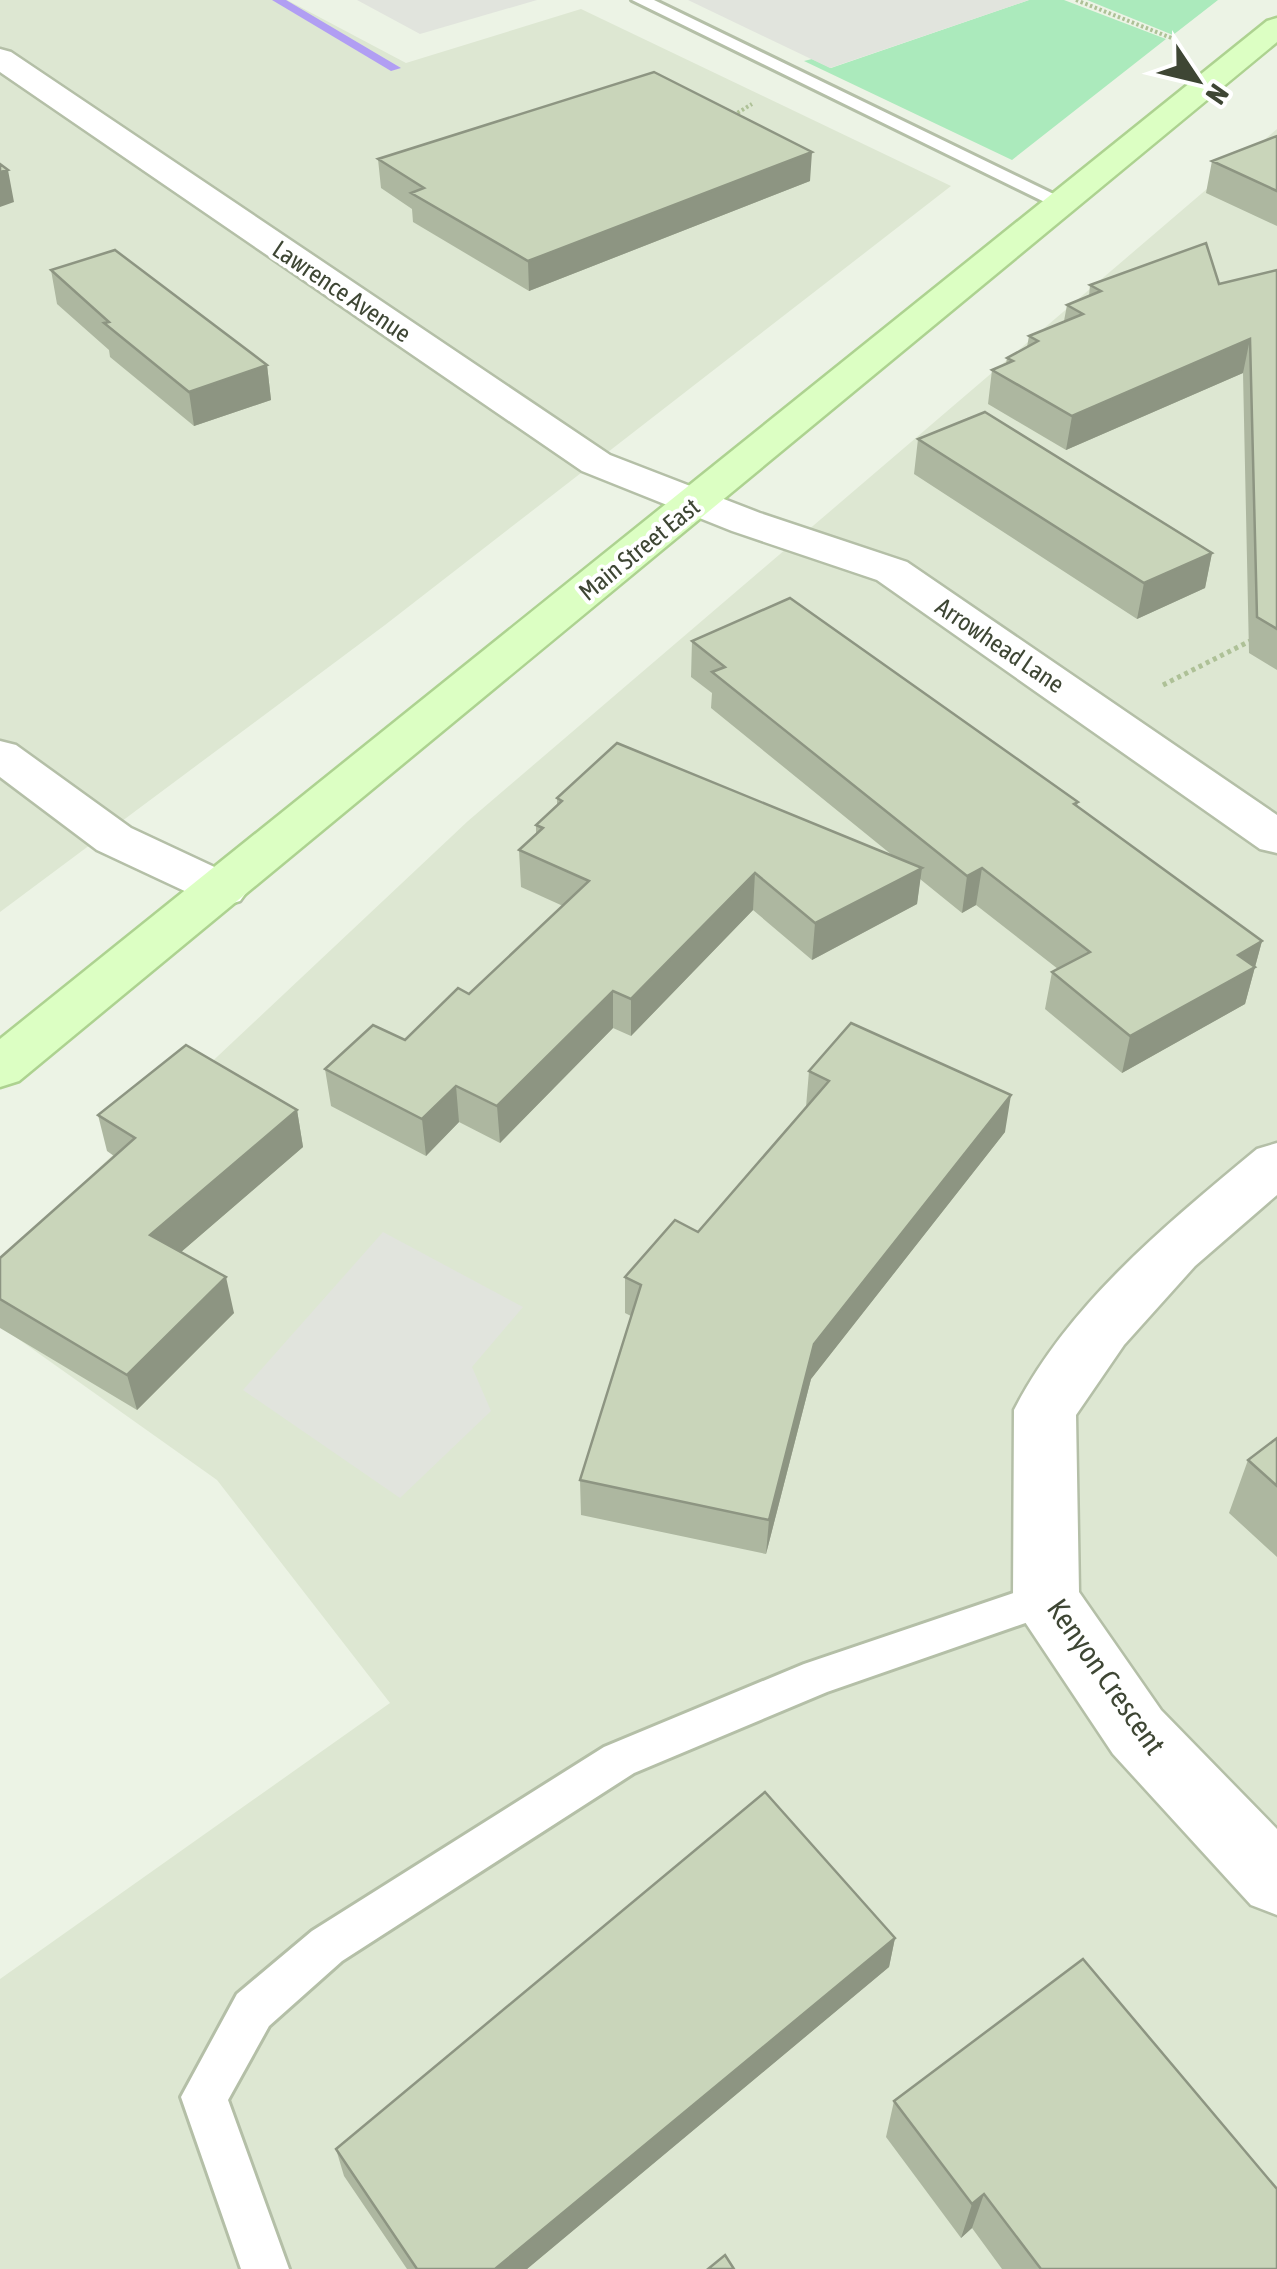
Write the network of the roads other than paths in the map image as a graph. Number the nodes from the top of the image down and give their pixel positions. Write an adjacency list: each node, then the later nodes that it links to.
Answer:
1 (640, 0): 4 (lane)
2 (1277, 26): 4 (main road, Main Street East)
3 (0, 58): 5 (street, Lawrence Avenue)
4 (1064, 204): 5 (main road, Main Street East)
5 (696, 502): 7 (street, Arrowhead Lane); 8 (main road, Main Street East)
6 (0, 755): 8 (street)
7 (1277, 838)
8 (223, 890): 9 (main road, Main Street East)
9 (0, 1068)
10 (1277, 1164): 11 (street, Kenyon Crescent)
11 (1046, 1598): 12 (street, Kenyon Crescent); 13 (lane)
12 (1277, 1880)
13 (265, 2269)

